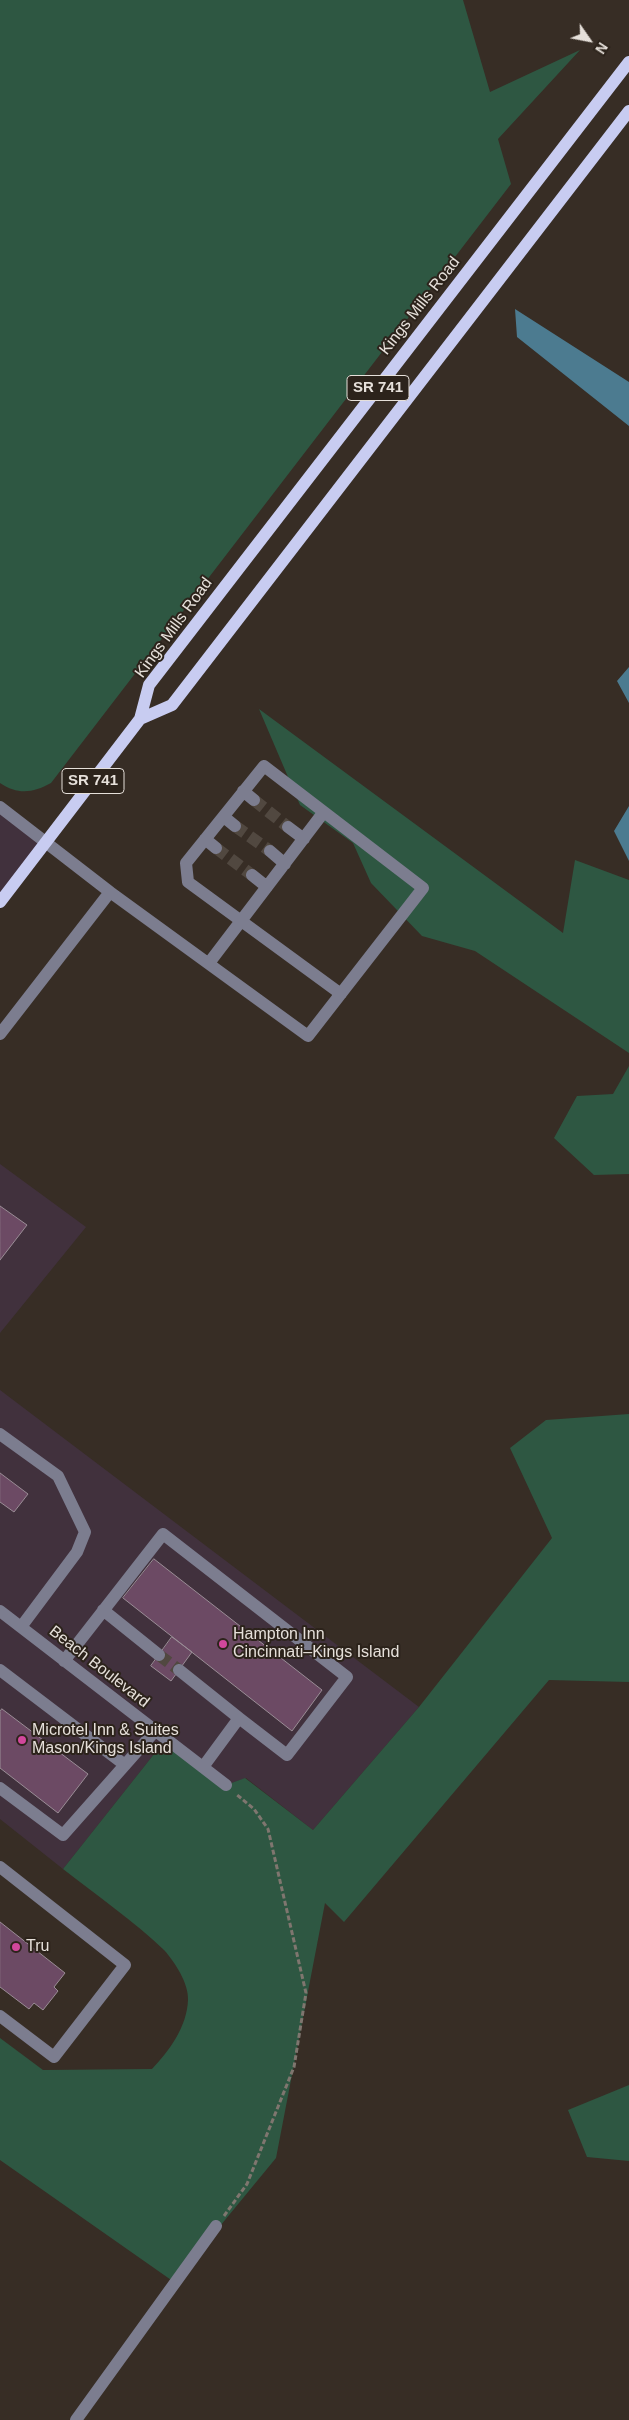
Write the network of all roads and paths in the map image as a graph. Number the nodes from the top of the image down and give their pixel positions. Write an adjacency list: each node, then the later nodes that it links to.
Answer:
1 (629, 62): 3 (main road, Kings Mills Road / SR 741)
2 (629, 111): 3 (main road, Kings Mills Road / SR 741)
3 (140, 719): 13 (main road, Kings Mills Road / SR 741)
4 (243, 791): 5 (street); 7 (street); 8 (street)
5 (254, 800)
6 (0, 807): 13 (street)
7 (323, 813): 12 (street); 23 (street)
8 (224, 817): 9 (street); 11 (street)
9 (235, 826)
10 (288, 827): 12 (street)
11 (205, 839): 14 (street); 21 (street)
12 (304, 839): 16 (street)
13 (46, 842): 19 (street); 20 (main road, Kings Mills Road / SR 741)
14 (216, 848)
15 (270, 851): 16 (street)
16 (285, 864): 18 (street)
17 (252, 875): 18 (street)
18 (267, 887): 21 (street)
19 (110, 892): 22 (street); 24 (street)
20 (0, 902)
21 (241, 920): 22 (street); 23 (street)
22 (209, 963): 23 (street)
23 (341, 994)
24 (0, 1034)
25 (0, 1434): 28 (street)
26 (104, 1610): 29 (street); 30 (street); 33 (street)
27 (0, 1611): 28 (street, Beach Boulevard)
28 (21, 1627): 30 (street, Beach Boulevard)
29 (159, 1655)
30 (64, 1661): 34 (street, Beach Boulevard)
31 (0, 1670): 35 (street)
32 (178, 1670): 33 (street)
33 (239, 1718): 36 (street)
34 (155, 1731): 35 (street); 36 (street, Beach Boulevard)
35 (125, 1765): 38 (street)
36 (203, 1767): 37 (street, Beach Boulevard)
37 (226, 1785): 41 (path)
38 (0, 1788)
39 (0, 1867): 40 (street)
40 (0, 2016)
41 (216, 2226): 42 (street)
42 (76, 2420)

